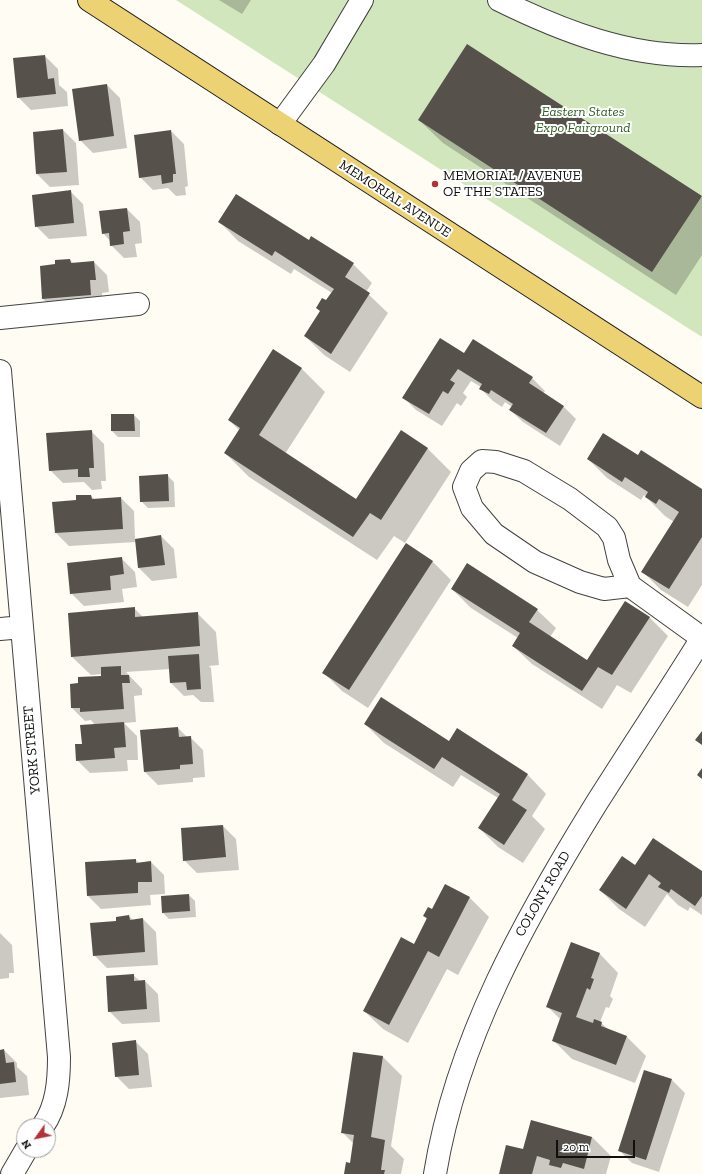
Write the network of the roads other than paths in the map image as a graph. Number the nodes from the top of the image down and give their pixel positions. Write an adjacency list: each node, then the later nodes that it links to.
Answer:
1 (89, 0): 5 (main road, MEMORIAL AVENUE)
2 (362, 0): 5 (street)
3 (498, 0): 4 (street)
4 (702, 55)
5 (280, 124): 9 (main road, MEMORIAL AVENUE)
6 (138, 304): 7 (street)
7 (0, 318)
8 (0, 371): 11 (street, YORK STREET)
9 (702, 397)
10 (630, 586): 10 (street); 13 (street)
11 (22, 627): 12 (street); 14 (street, YORK STREET)
12 (0, 629)
13 (702, 638): 17 (street, COLONY ROAD)
14 (47, 1118)
15 (21, 1158): 16 (street)
16 (12, 1174)
17 (435, 1174)

